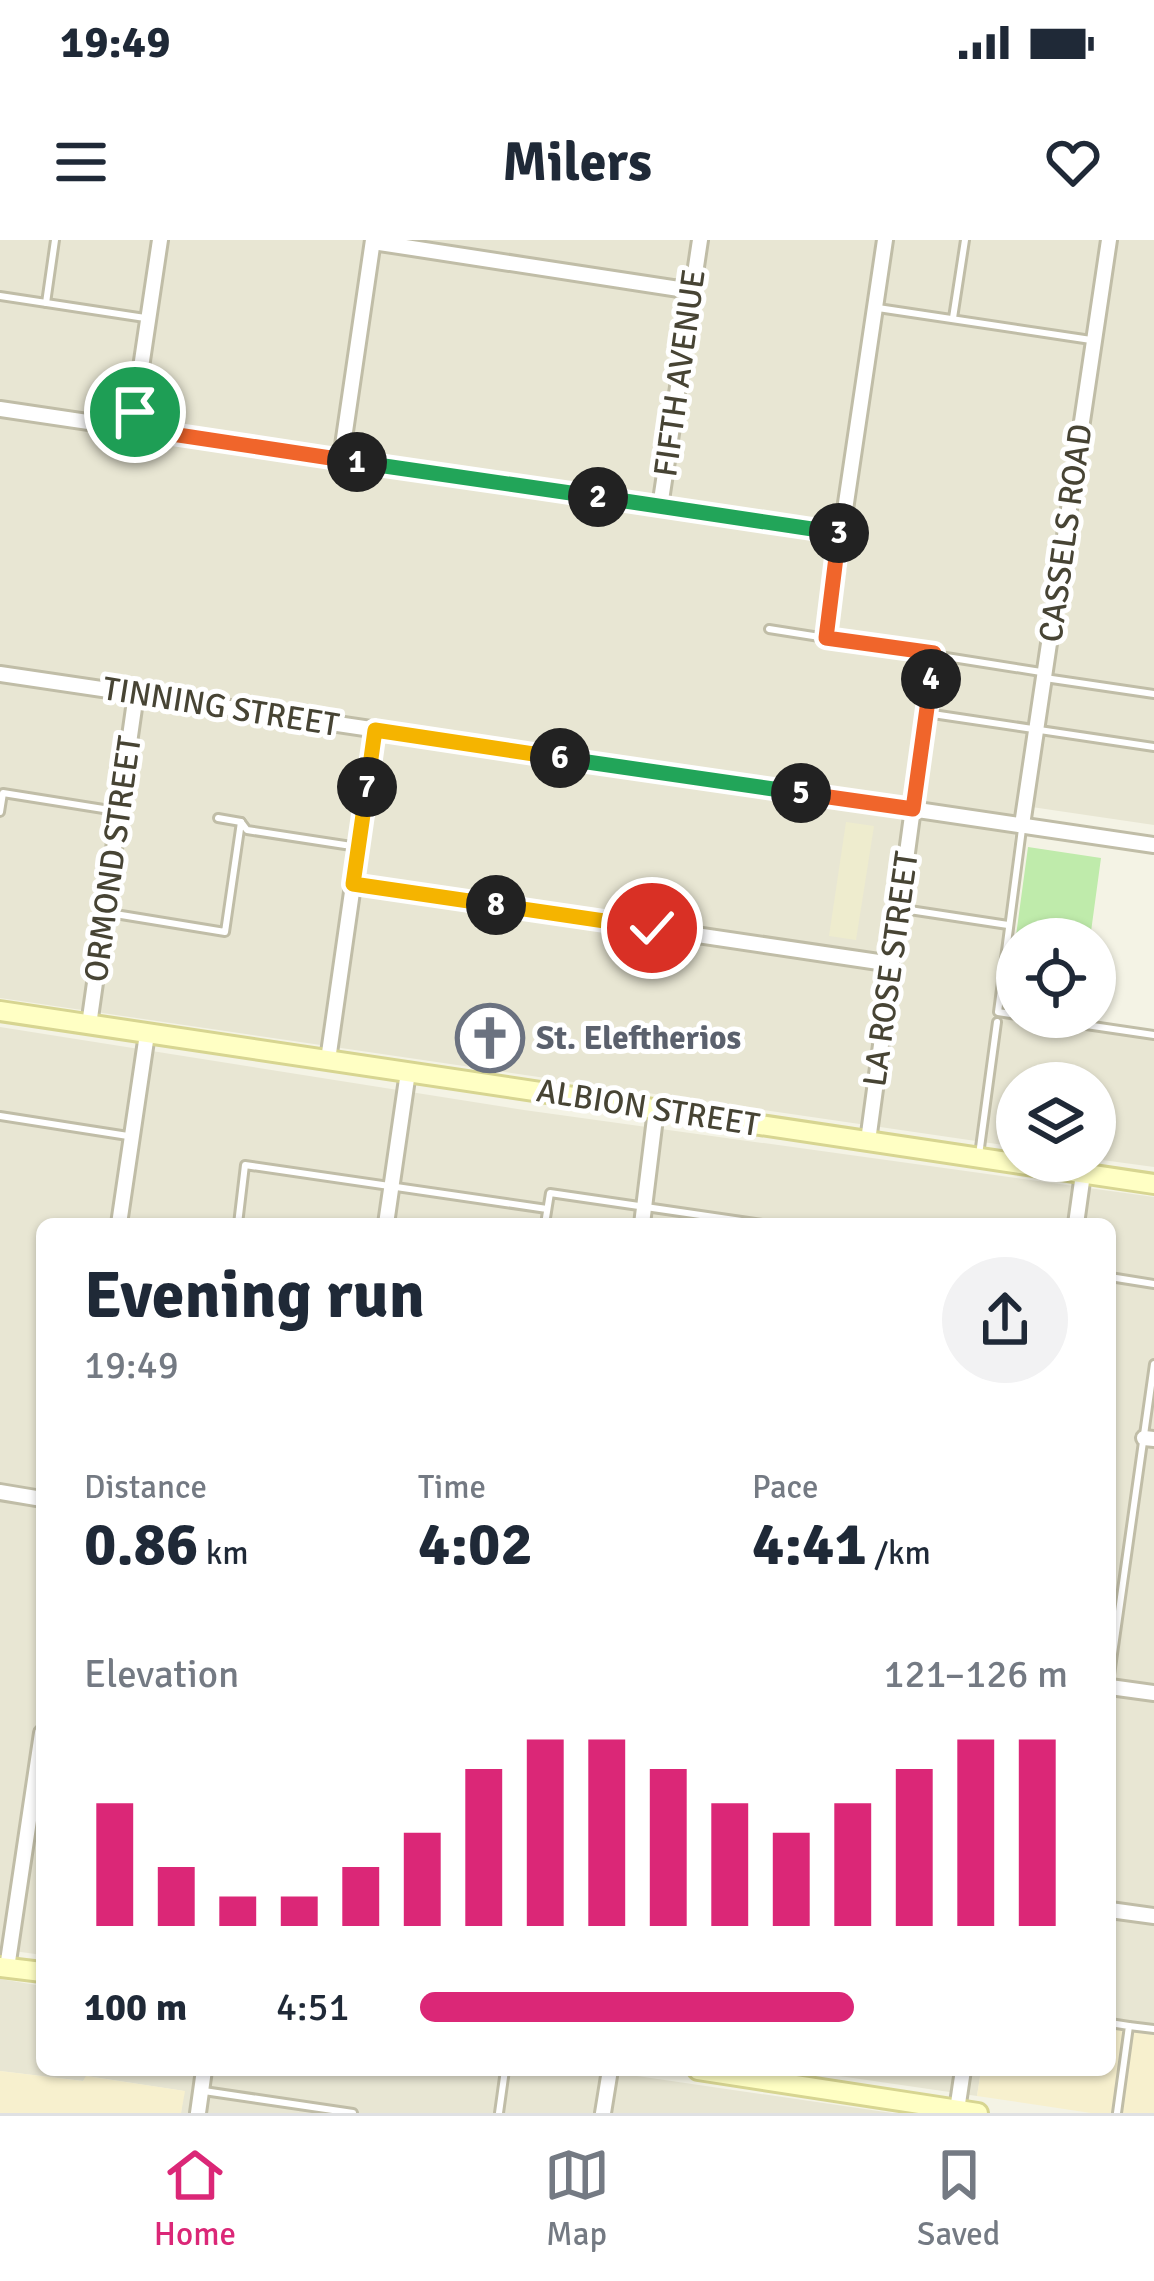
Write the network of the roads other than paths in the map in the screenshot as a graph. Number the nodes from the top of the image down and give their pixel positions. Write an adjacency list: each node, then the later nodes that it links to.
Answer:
1 (55, 240): 10 (lane)
2 (160, 240): 12 (street)
3 (700, 240): 8 (street, FIFTH AVENUE)
4 (884, 240): 11 (street)
5 (965, 240): 13 (lane)
6 (1109, 240): 14 (street, CASSELS ROAD)
7 (373, 241): 8 (street); 17 (street)
8 (692, 291): 18 (street, FIFTH AVENUE)
9 (0, 296): 10 (lane)
10 (46, 303): 12 (lane)
11 (875, 307): 13 (lane); 19 (street)
12 (148, 318): 16 (street)
13 (953, 318): 14 (lane)
14 (1094, 340): 24 (street, CASSELS ROAD)
15 (0, 409): 16 (street)
16 (132, 428): 17 (street)
17 (341, 459): 18 (street)
18 (660, 507): 19 (street)
19 (842, 534): 21 (street)
20 (769, 629): 21 (lane)
21 (826, 638): 22 (lane)
22 (934, 653): 24 (lane); 27 (street, LA ROSE STREET)
23 (0, 674): 25 (street, TINNING STREET)
24 (1044, 675): 26 (lane); 29 (street, CASSELS ROAD)
25 (136, 694): 28 (street, TINNING STREET); 33 (street, ORMOND STREET)
26 (1154, 694)
27 (926, 713): 29 (lane); 31 (street, LA ROSE STREET)
28 (375, 730): 31 (street, TINNING STREET); 38 (street)
29 (1036, 730): 30 (lane); 36 (street, CASSELS ROAD)
30 (1154, 747)
31 (913, 809): 36 (street, TINNING STREET); 40 (street, LA ROSE STREET)
32 (0, 812): 33 (lane)
33 (119, 812): 41 (street, ORMOND STREET)
34 (218, 818): 35 (lane)
35 (241, 822): 38 (lane); 41 (lane)
36 (1022, 825): 37 (street, TINNING STREET); 42 (lane)
37 (1154, 845)
38 (358, 847): 39 (street)
39 (353, 884): 44 (street); 51 (street)
40 (899, 909): 43 (lane); 44 (street, LA ROSE STREET)
41 (105, 912): 46 (street, ORMOND STREET)
42 (1010, 918)
43 (996, 923)
44 (892, 964): 56 (street, LA ROSE STREET)
45 (0, 1011): 46 (street, ALBION STREET)
46 (89, 1025): 49 (street, ALBION STREET)
47 (1116, 1029): 50 (lane)
48 (996, 1030): 57 (lane)
49 (147, 1034): 51 (street, ALBION STREET); 55 (street)
50 (1154, 1035)
51 (328, 1060): 52 (street, ALBION STREET)
52 (408, 1072): 53 (street, ALBION STREET); 62 (street)
53 (656, 1110): 56 (street, ALBION STREET); 63 (street)
54 (0, 1116): 55 (lane)
55 (132, 1136): 65 (street)
56 (868, 1142): 57 (street, ALBION STREET)
57 (979, 1159): 58 (street, ALBION STREET)
58 (996, 1161)
59 (1116, 1179): 61 (street, ALBION STREET)
60 (1081, 1182): 71 (street)
61 (1154, 1184)
62 (392, 1186): 64 (lane); 66 (lane); 67 (street)
63 (644, 1206): 64 (lane); 69 (street); 70 (lane)
64 (548, 1209): 68 (lane)
65 (120, 1218)
66 (239, 1218)
67 (387, 1218)
68 (546, 1218)
69 (643, 1218)
70 (723, 1218)
71 (1077, 1218)
72 (1116, 1278): 73 (lane)
73 (1154, 1284)
74 (1154, 1364): 75 (lane)
75 (1149, 1438): 78 (lane)
76 (0, 1492): 77 (street)
77 (36, 1497)
78 (1116, 1639)
79 (1116, 1688): 80 (street)
80 (1154, 1693)
81 (36, 1770): 84 (street)
82 (1116, 1911): 83 (street)
83 (1154, 1916)
84 (4, 1967): 85 (street)
85 (36, 1971)
86 (1116, 2024): 87 (lane)
87 (1130, 2026): 88 (lane); 101 (lane)
88 (1154, 2029)
89 (203, 2076): 94 (street)
90 (504, 2076): 99 (lane)
91 (609, 2076): 100 (street)
92 (779, 2076): 95 (street)
93 (964, 2076): 96 (street)
94 (201, 2090): 97 (street); 98 (lane)
95 (919, 2108): 96 (street)
96 (968, 2112)
97 (198, 2113)
98 (353, 2113)
99 (500, 2113)
100 (603, 2113)
101 (1117, 2113)

